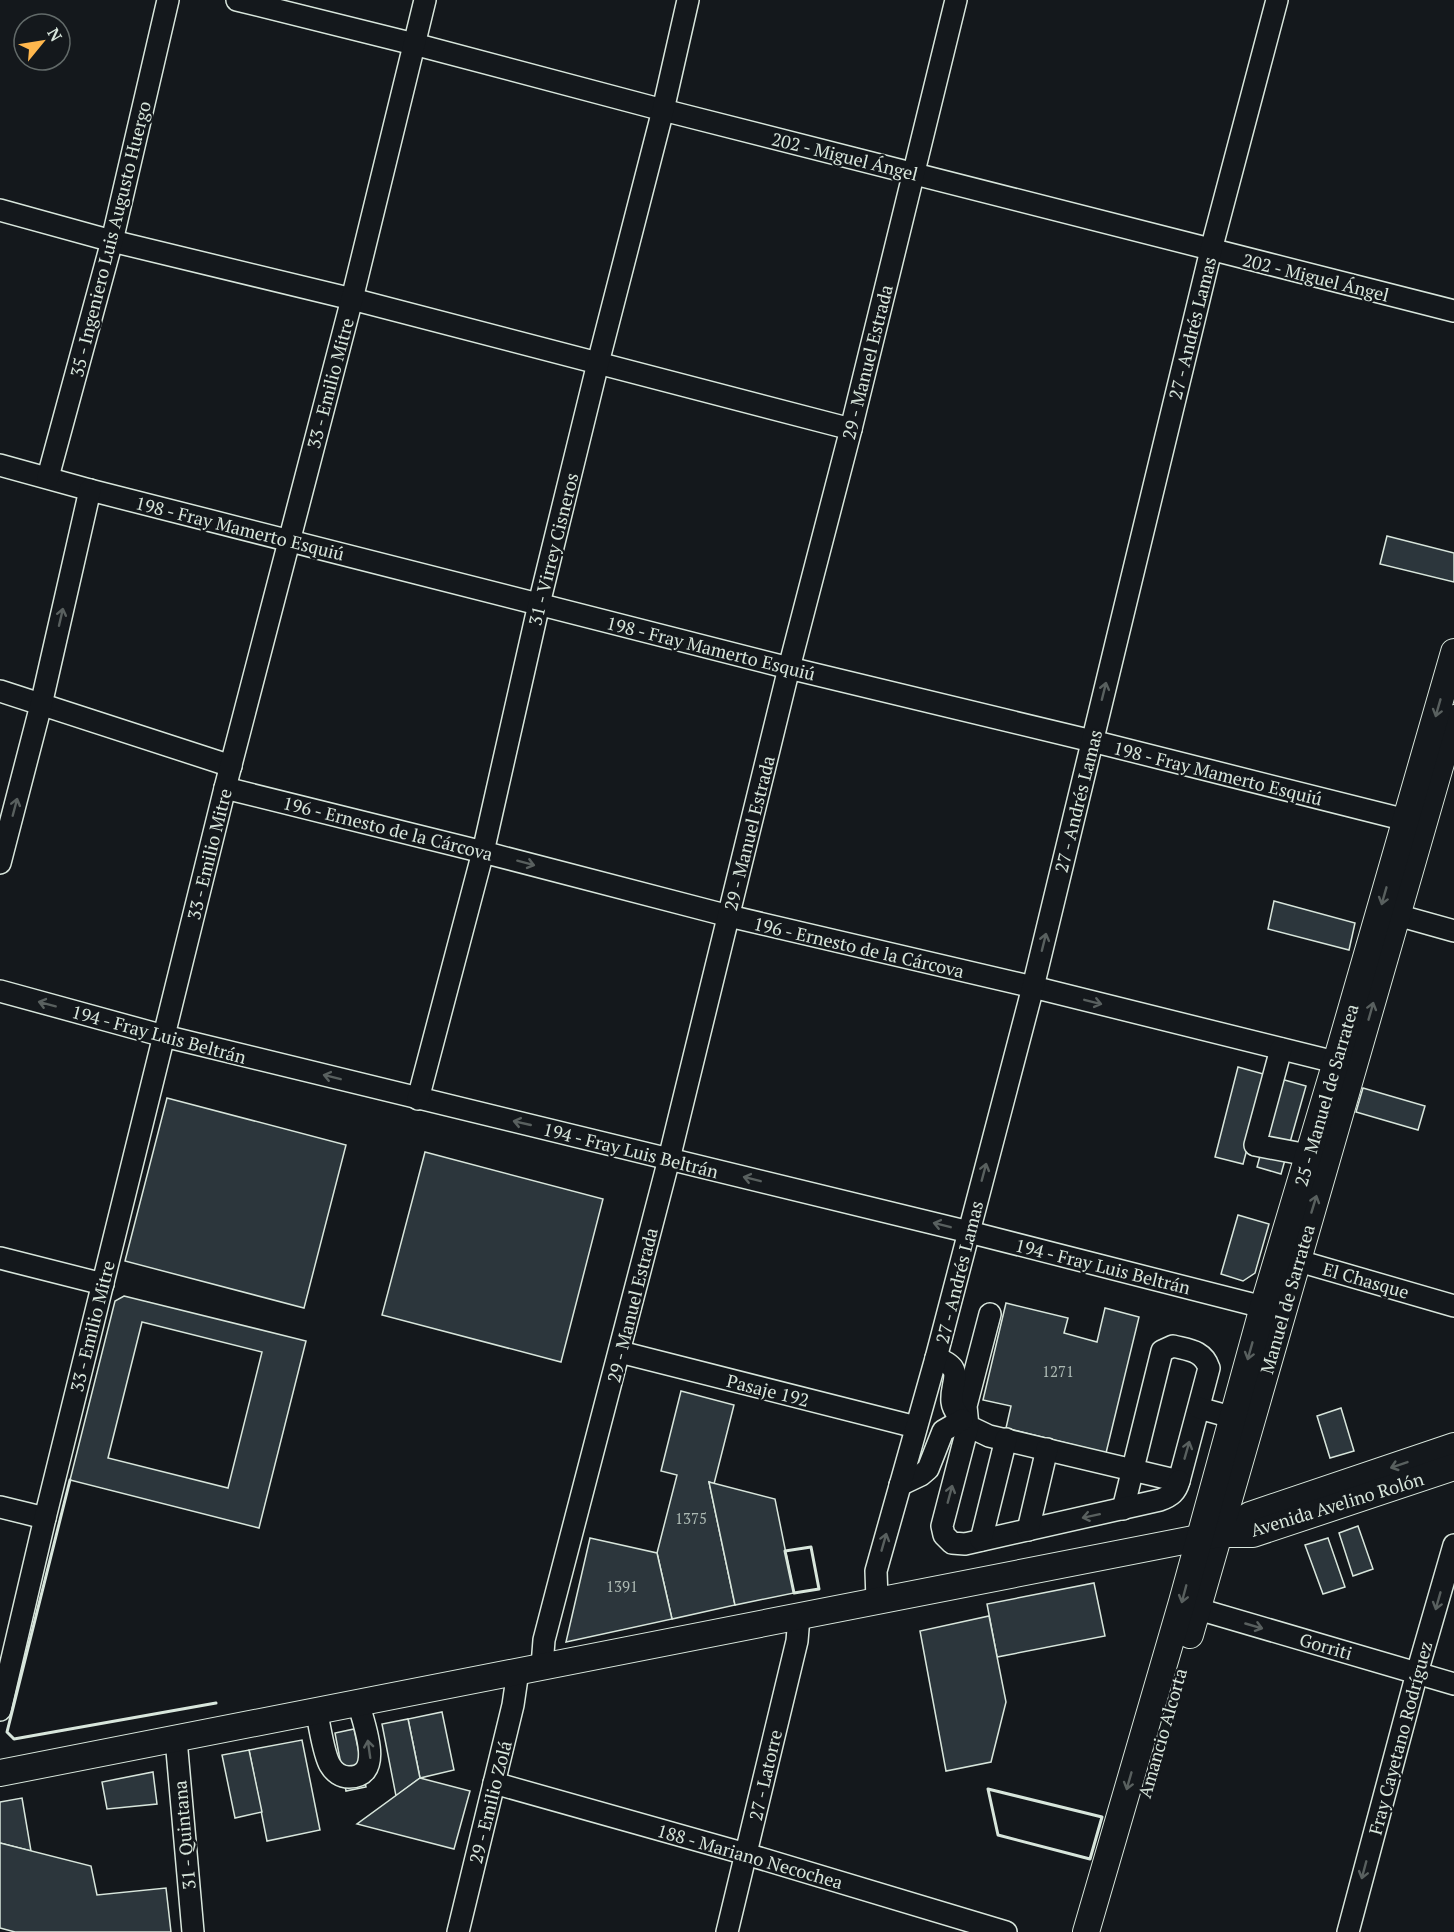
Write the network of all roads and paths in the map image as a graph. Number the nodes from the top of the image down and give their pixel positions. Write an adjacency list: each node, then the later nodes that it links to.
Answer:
1 (168, 0): 11 (street, 35 - Ingeniero Luis Augusto Huergo)
2 (237, 0): 7 (street, 202 - Miguel Ángel)
3 (425, 0): 7 (street, 33 - Emilio Mitre)
4 (688, 0): 8 (street, 31 - Virrey Cisneros)
5 (956, 0): 9 (street, 29 - Manuel Estrada)
6 (1277, 0): 12 (street, 27 - Andrés Lamas)
7 (414, 44): 8 (street, 202 - Miguel Ángel); 13 (street, 33 - Emilio Mitre)
8 (663, 110): 9 (street, 202 - Miguel Ángel); 15 (street, 31 - Virrey Cisneros)
9 (914, 173): 12 (street, 202 - Miguel Ángel); 16 (street, 29 - Manuel Estrada)
10 (0, 210): 11 (street)
11 (112, 241): 13 (street); 18 (street, 35 - Ingeniero Luis Augusto Huergo)
12 (1211, 250): 14 (street, 202 - Miguel Ángel); 27 (street, 27 - Andrés Lamas, one-way to 12)
13 (351, 299): 15 (street); 20 (street, 33 - Emilio Mitre)
14 (1454, 311)
15 (598, 363): 16 (street); 21 (street, 31 - Virrey Cisneros)
16 (851, 429): 23 (street, 29 - Manuel Estrada)
17 (0, 465): 18 (street, 198 - Fray Mamerto Esquiú)
18 (48, 477): 19 (street, 198 - Fray Mamerto Esquiú)
19 (90, 490): 20 (street, 198 - Fray Mamerto Esquiú); 25 (street, one-way to 19)
20 (288, 541): 21 (street, 198 - Fray Mamerto Esquiú); 28 (street, 33 - Emilio Mitre)
21 (539, 604): 23 (street, 198 - Fray Mamerto Esquiú); 31 (street, 31 - Virrey Cisneros)
22 (1454, 652): 30 (main road, 25 - Manuel de Sarratea, one-way to 30)
23 (789, 668): 27 (street, 198 - Fray Mamerto Esquiú); 34 (street, 29 - Manuel Estrada)
24 (0, 692): 25 (street)
25 (41, 705): 28 (street); 32 (street, one-way to 25)
26 (1454, 718): 30 (main road, Manuel de Sarratea)
27 (1092, 741): 30 (street, 198 - Fray Mamerto Esquiú); 36 (street, 27 - Andrés Lamas, one-way to 27)
28 (231, 766): 29 (street, 33 - Emilio Mitre)
29 (225, 788): 31 (street, 196 - Ernesto de la Cárcova); 38 (street, 33 - Emilio Mitre)
30 (1414, 822): 33 (main road, Manuel de Sarratea); 40 (main road, 25 - Manuel de Sarratea, one-way to 40)
31 (483, 852): 34 (street, 196 - Ernesto de la Cárcova, one-way to 34); 41 (street, 31 - Virrey Cisneros)
32 (0, 863)
33 (1397, 915): 35 (street); 40 (main road, Manuel de Sarratea, one-way to 33)
34 (729, 916): 36 (street, 196 - Ernesto de la Cárcova); 43 (street, 29 - Manuel Estrada)
35 (1454, 931)
36 (1033, 987): 39 (street, 196 - Ernesto de la Cárcova, one-way to 39); 44 (street, 27 - Andrés Lamas, one-way to 36)
37 (0, 992): 38 (street, 194 - Fray Luis Beltrán, one-way to 37)
38 (164, 1036): 41 (street, 194 - Fray Luis Beltrán, one-way to 38); 47 (street, 33 - Emilio Mitre)
39 (1281, 1049): 40 (street, 196 - Ernesto de la Cárcova); 42 (street)
40 (1346, 1065): 42 (main road, 25 - Manuel de Sarratea); 46 (main road, Manuel de Sarratea, one-way to 40)
41 (418, 1099): 43 (street, 194 - Fray Luis Beltrán, one-way to 41)
42 (1308, 1155): 46 (main road, 25 - Manuel de Sarratea)
43 (669, 1159): 44 (street, 194 - Fray Luis Beltrán, one-way to 43); 51 (street, 29 - Manuel Estrada)
44 (969, 1232): 49 (street, 194 - Fray Luis Beltrán); 52 (street, 27 - Andrés Lamas)
45 (0, 1258): 47 (street)
46 (1288, 1258): 48 (street, El Chasque); 49 (main road, 25 - Manuel de Sarratea); 68 (main road, Manuel de Sarratea)
47 (103, 1284): 66 (street, 33 - Emilio Mitre)
48 (1454, 1306)
49 (1263, 1307): 54 (main road, 25 - Manuel de Sarratea, one-way to 54)
50 (990, 1314): 55 (street)
51 (620, 1352): 56 (street, Pasaje 192); 74 (street, 29 - Manuel Estrada)
52 (936, 1358): 55 (street); 56 (street, 27 - Andrés Lamas)
53 (1199, 1408): 54 (street); 61 (street); 62 (street, one-way to 53)
54 (1231, 1418): 68 (main road, 25 - Manuel de Sarratea)
55 (965, 1423): 57 (street); 63 (street); 69 (street, one-way to 55)
56 (916, 1428): 63 (street, 27 - Andrés Lamas)
57 (1006, 1439): 59 (street); 69 (street)
58 (1454, 1446): 68 (main road, Avenida Avelino Rolón, one-way to 68)
59 (1047, 1449): 61 (street); 67 (street)
60 (1454, 1467): 68 (main road, Avenida Avelino Rolón)
61 (1132, 1469): 62 (street); 65 (street)
62 (1179, 1480): 65 (street)
63 (900, 1485): 71 (street, 27 - Andrés Lamas, one-way to 63)
64 (0, 1507): 66 (street)
65 (1123, 1509): 67 (street, one-way to 67)
66 (45, 1518): 78 (street, 33 - Emilio Mitre)
67 (1028, 1530): 69 (street)
68 (1209, 1536): 71 (main road); 72 (main road, Amancio Alcorta); 88 (main road, one-way to 88)
69 (981, 1540)
70 (1454, 1545): 75 (street, Fray Cayetano Rodríguez, one-way to 75)
71 (877, 1599): 73 (main road)
72 (1198, 1609): 75 (street, Gorriti, one-way to 75); 89 (main road, Amancio Alcorta)
73 (799, 1617): 74 (main road); 83 (street, 27 - Latorre)
74 (530, 1668): 77 (main road); 82 (street, 29 - Emilio Zolá)
75 (1417, 1673): 76 (street, Gorriti); 90 (street, Fray Cayetano Rodríguez, one-way to 90)
76 (1454, 1684)
77 (358, 1702): 79 (main road); 79 (street, one-way to 77)
78 (0, 1710)
79 (316, 1711): 80 (main road)
80 (176, 1739): 81 (main road); 84 (street, 31 - Quintana)
81 (0, 1773)
82 (494, 1783): 83 (street, 188 - Mariano Necochea); 85 (street, 29 - Emilio Zolá)
83 (746, 1854): 86 (street, 27 - Latorre); 87 (street, 188 - Mariano Necochea)
84 (193, 1932)
85 (458, 1932)
86 (727, 1932)
87 (1006, 1932)
88 (1086, 1932)
89 (1104, 1932)
90 (1347, 1932)

